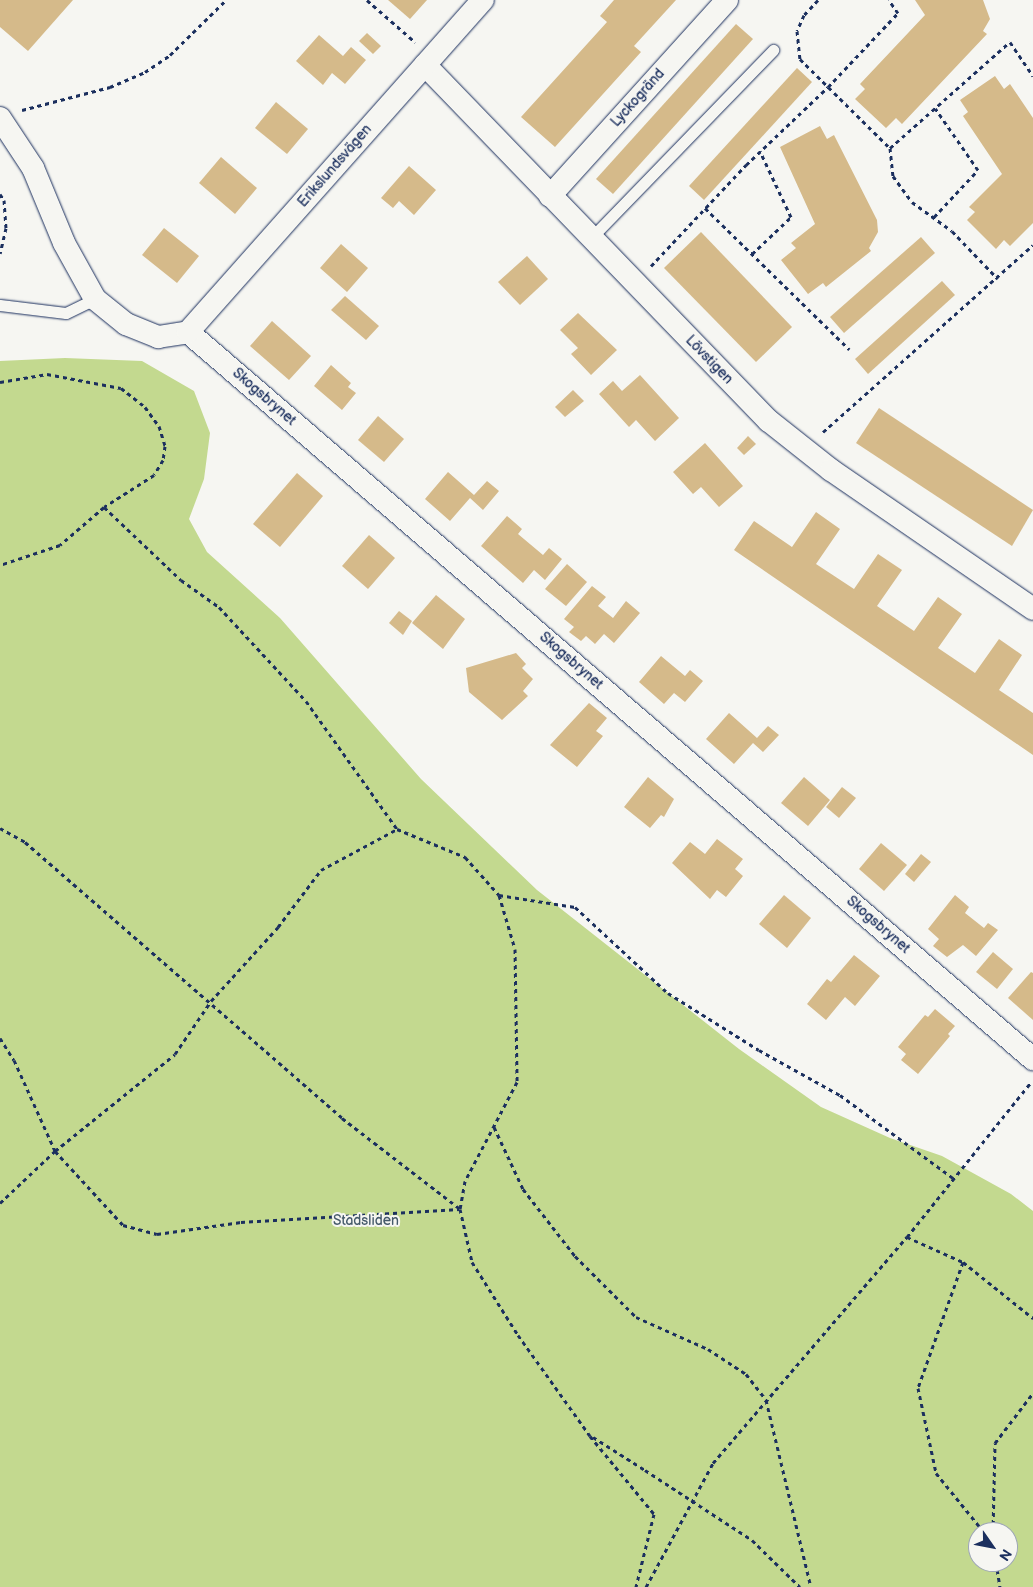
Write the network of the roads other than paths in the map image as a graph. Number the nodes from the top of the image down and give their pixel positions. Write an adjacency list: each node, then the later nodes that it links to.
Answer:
1 (482, 0): 4 (street, Erikslundsvägen)
2 (727, 0): 6 (street, Lyckogränd)
3 (773, 50): 7 (lane)
4 (425, 65): 6 (street, Lövstigen); 10 (street, Erikslundsvägen)
5 (9, 115): 8 (street)
6 (550, 196): 7 (street, Lövstigen)
7 (591, 238): 11 (street, Lövstigen)
8 (95, 299): 9 (lane); 10 (street)
9 (0, 305)
10 (188, 332): 12 (street, Skogsbrynet)
11 (1033, 609)
12 (1033, 1059)

